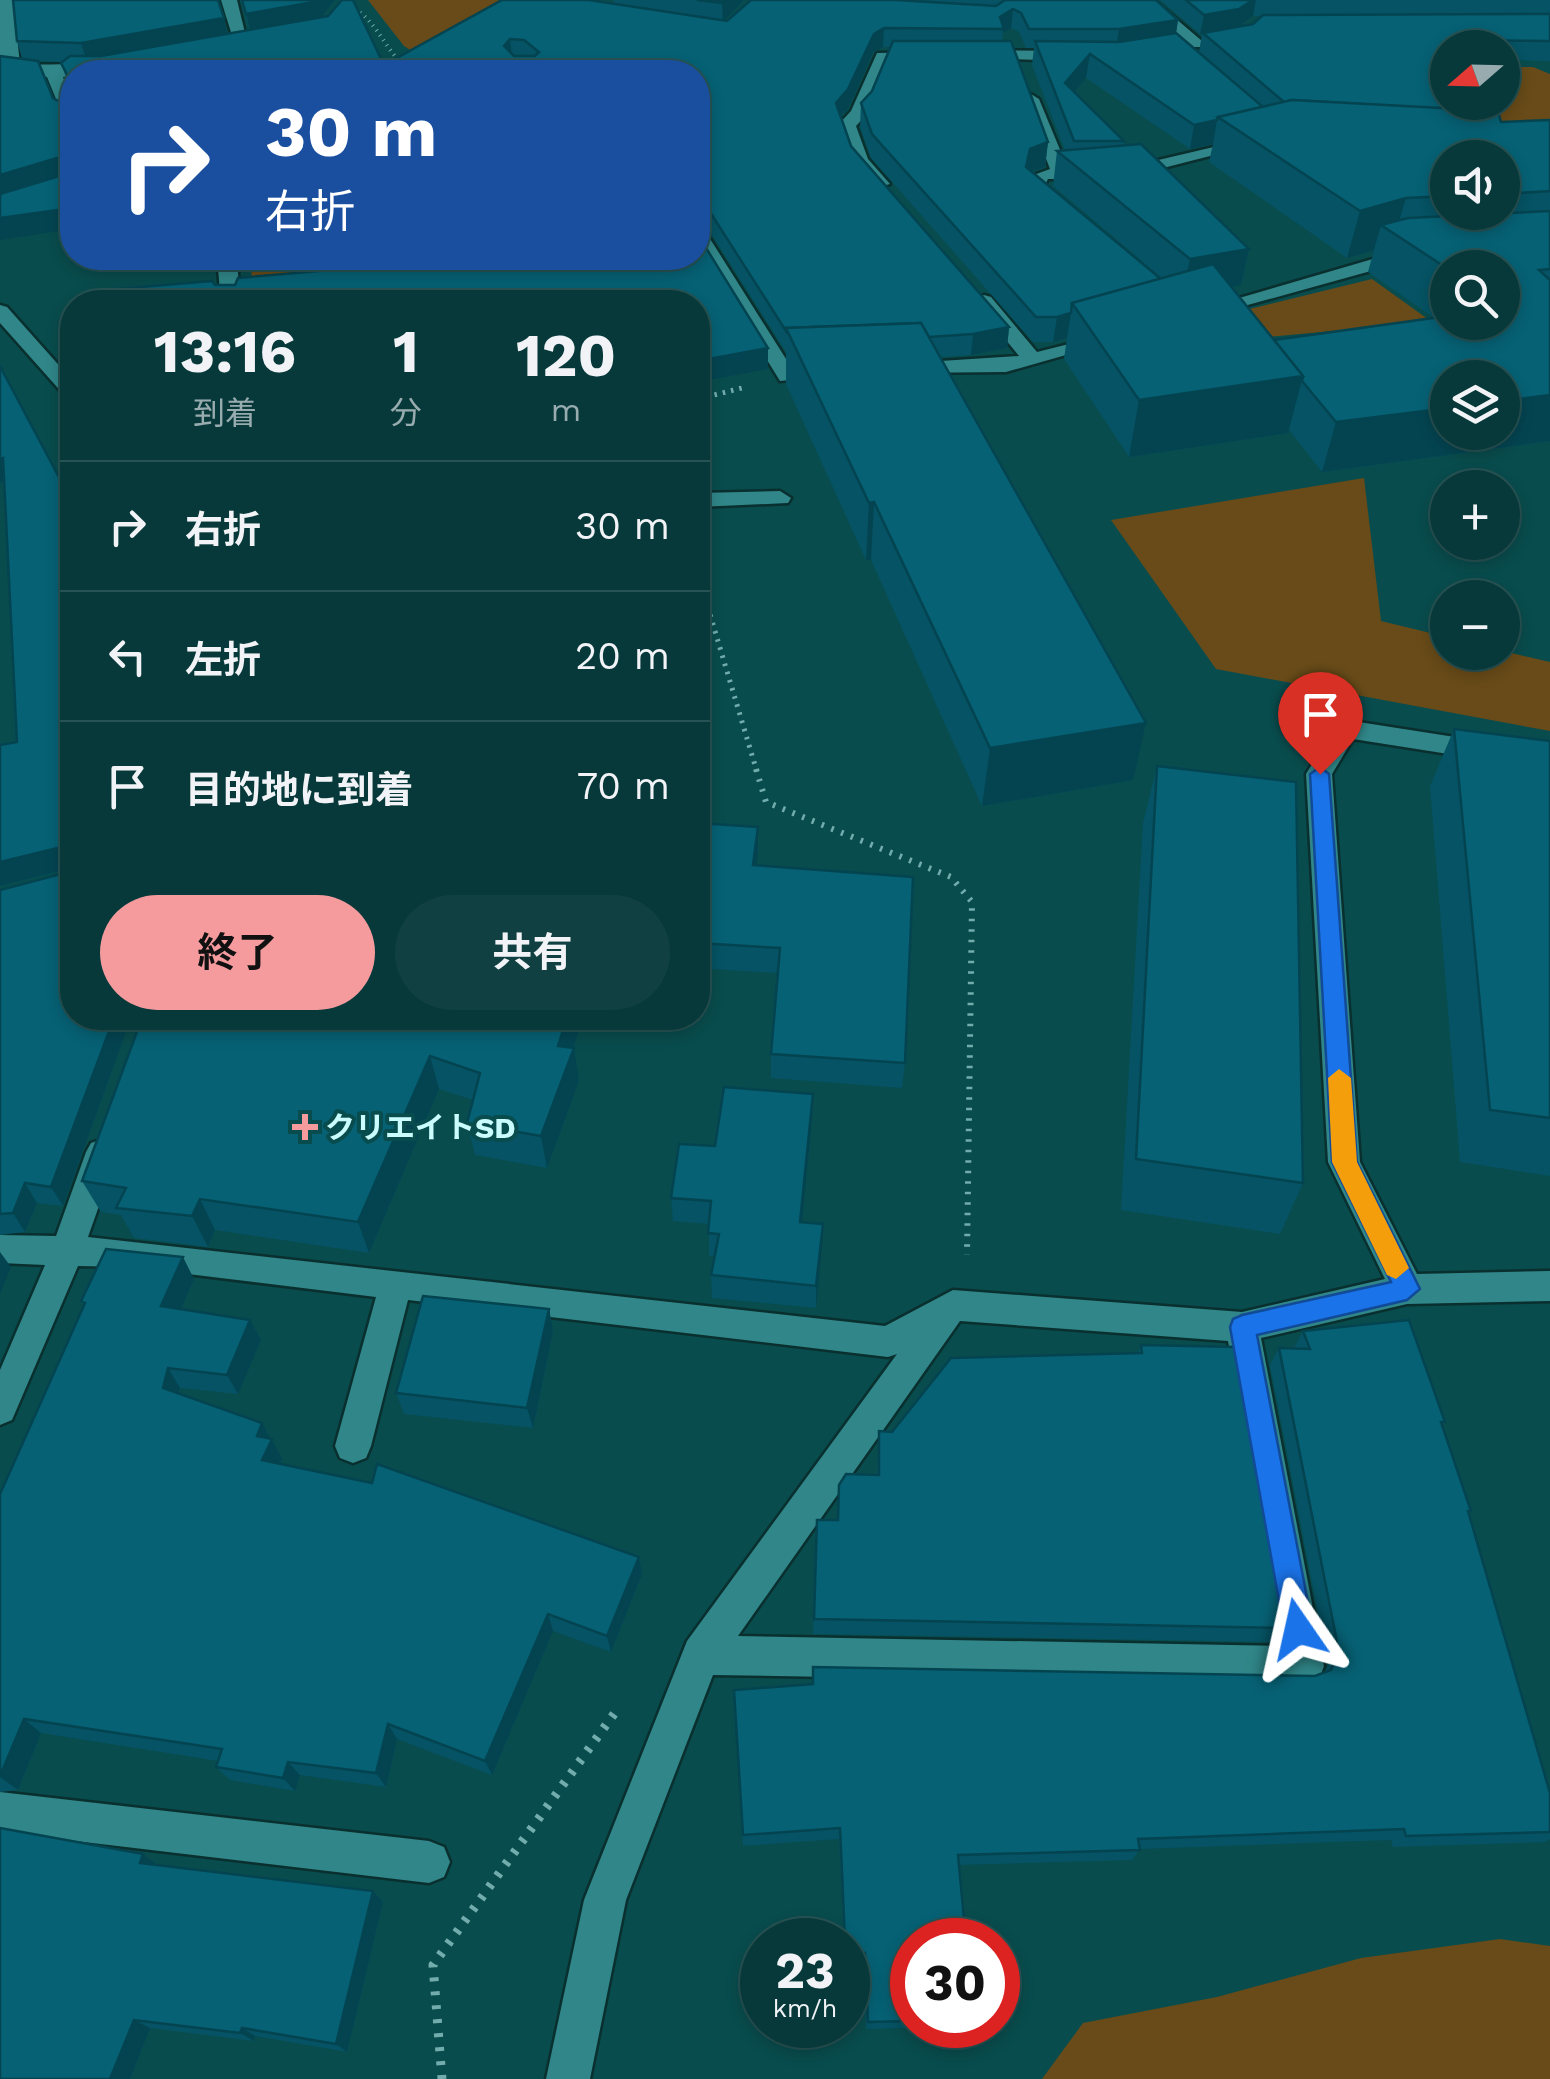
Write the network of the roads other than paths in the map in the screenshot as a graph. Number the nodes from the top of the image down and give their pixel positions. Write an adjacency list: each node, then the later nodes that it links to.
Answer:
1 (5, 0): 8 (street)
2 (229, 0): 4 (street)
3 (1146, 0): 7 (street)
4 (242, 43)
5 (1012, 48): 6 (street); 13 (street); 14 (street)
6 (1099, 57)
7 (1202, 67)
8 (6, 68): 10 (street)
9 (60, 73): 10 (street)
10 (56, 74): 11 (street)
11 (60, 92)
12 (1264, 140): 13 (street)
13 (1061, 174): 15 (street)
14 (895, 199)
15 (1066, 214)
16 (710, 253): 24 (street)
17 (1430, 253): 20 (street)
18 (969, 284): 22 (street)
19 (0, 311): 25 (street)
20 (1188, 315)
21 (1130, 333): 22 (street)
22 (1033, 360): 23 (street)
23 (883, 370)
24 (847, 371)
25 (60, 378)
26 (780, 498): 27 (street)
27 (710, 500)
28 (1474, 749): 34 (street)
29 (110, 1130): 31 (street)
30 (0, 1248): 31 (street)
31 (64, 1252): 32 (street); 37 (street)
32 (396, 1284): 35 (street); 38 (street)
33 (1550, 1286): 34 (street)
34 (1407, 1289): 36 (street)
35 (952, 1305): 36 (street); 39 (street)
36 (1242, 1327): 39 (street)
37 (0, 1409)
38 (352, 1446)
39 (701, 1655): 42 (street)
40 (0, 1812): 41 (street)
41 (429, 1862)
42 (568, 2079)

